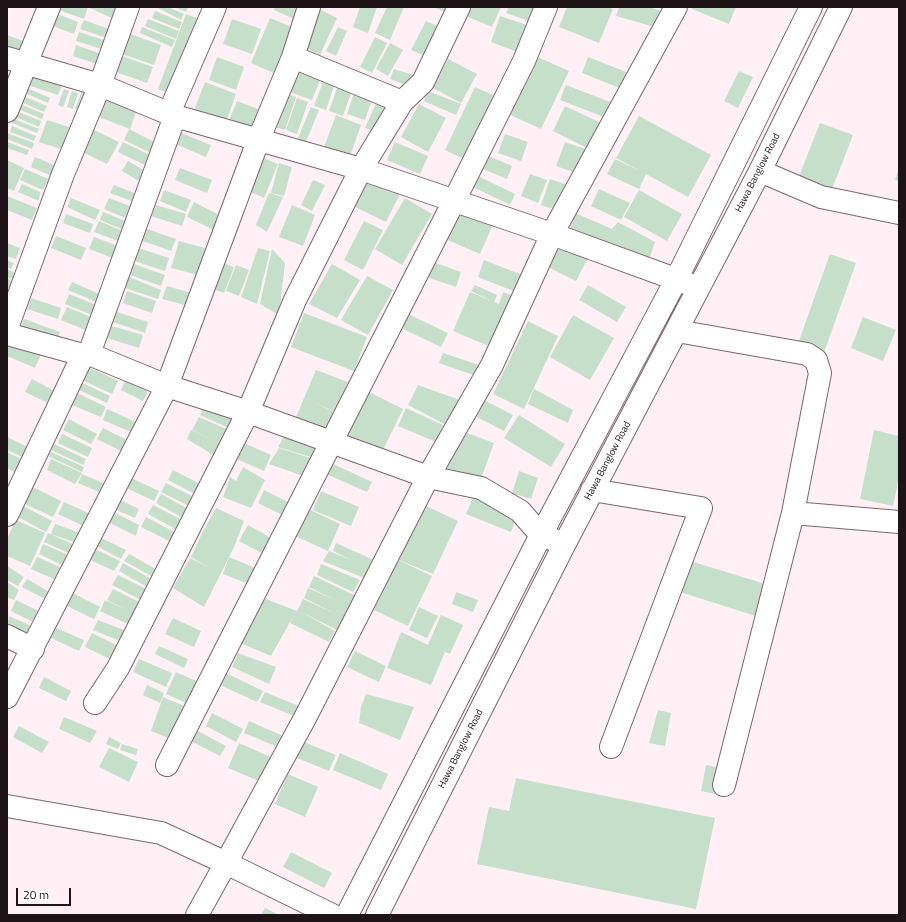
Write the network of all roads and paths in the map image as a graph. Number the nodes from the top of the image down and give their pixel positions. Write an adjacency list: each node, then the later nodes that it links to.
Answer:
1 (49, 7): 11 (street)
2 (128, 7): 12 (street)
3 (215, 7): 15 (street)
4 (309, 7): 10 (street)
5 (459, 7): 13 (street)
6 (546, 7): 19 (street)
7 (676, 7): 21 (street)
8 (811, 7): 22 (street)
9 (841, 7): 18 (street, Hawa Banglow Road)
10 (293, 57): 13 (street); 16 (street)
11 (17, 61): 12 (street); 14 (street)
12 (100, 85): 15 (street); 24 (street)
13 (402, 102): 17 (street)
14 (7, 111)
15 (172, 114): 16 (street); 27 (street)
16 (258, 141): 17 (street); 28 (street)
17 (361, 169): 19 (street); 29 (street)
18 (760, 171): 20 (street); 23 (street, Hawa Banglow Road)
19 (454, 201): 21 (street); 30 (street)
20 (899, 213)
21 (552, 234): 22 (street); 31 (street)
22 (676, 280): 23 (street); 36 (street)
23 (698, 288): 25 (street, Hawa Banglow Road)
24 (7, 328)
25 (677, 331): 32 (street, Hawa Banglow Road); 33 (street)
26 (7, 334): 27 (street)
27 (86, 354): 28 (street); 34 (street)
28 (167, 386): 29 (street); 39 (street)
29 (248, 412): 30 (street); 41 (street)
30 (330, 443): 31 (street); 43 (street)
31 (428, 477): 36 (street); 46 (street)
32 (592, 490): 37 (street, Hawa Banglow Road); 42 (street)
33 (793, 513): 35 (street); 44 (street)
34 (7, 516)
35 (899, 522)
36 (541, 535): 37 (street); 49 (street)
37 (564, 545): 50 (street, Hawa Banglow Road)
38 (7, 636): 39 (street)
39 (33, 649): 40 (street)
40 (7, 697)
41 (96, 703)
42 (611, 747)
43 (167, 765)
44 (724, 785)
45 (7, 806): 46 (street)
46 (226, 863): 47 (street); 48 (street)
47 (197, 915)
48 (332, 915)
49 (347, 915)
50 (377, 915)

